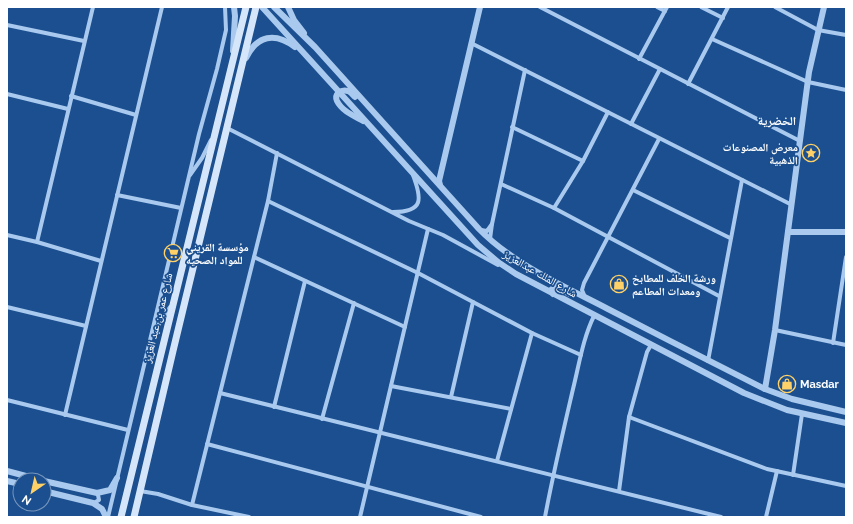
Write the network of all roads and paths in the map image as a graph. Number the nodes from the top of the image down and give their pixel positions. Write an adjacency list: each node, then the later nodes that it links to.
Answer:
1 (93, 7): 23 (street)
2 (162, 7): 40 (street)
3 (224, 7): 53 (street)
4 (234, 7): 28 (street)
5 (246, 7): 28 (main road, شارع عمر بن عبد العزيز)
6 (256, 7): 29 (main road, شارع عمر بن عبد العزيز)
7 (262, 7): 26 (street, شارع الملك عبدالعزيز)
8 (274, 7): 25 (street, شارع الملك عبدالعزيز)
9 (288, 7): 25 (street)
10 (480, 7): 24 (street)
11 (541, 7): 27 (street)
12 (657, 7): 17 (street)
13 (701, 7): 18 (street)
14 (728, 7): 18 (street)
15 (775, 7): 20 (street)
16 (824, 7): 20 (street)
17 (666, 9): 27 (street)
18 (722, 18): 22 (street)
19 (7, 25): 23 (street)
20 (818, 30): 21 (street); 32 (street)
21 (846, 35)
22 (712, 39): 32 (street); 33 (street)
23 (84, 41): 37 (street)
24 (471, 42): 31 (street); 50 (street)
25 (315, 47): 47 (street, شارع الملك عبدالعزيز)
26 (303, 52): 29 (street); 35 (street, شارع الملك عبدالعزيز)
27 (638, 59): 30 (street)
28 (232, 64): 44 (main road, شارع عمر بن عبد العزيز)
29 (242, 65): 43 (main road, شارع عمر بن عبد العزيز)
30 (660, 69): 33 (street); 41 (street)
31 (525, 70): 39 (street); 42 (street)
32 (808, 82): 34 (street); 46 (street)
33 (688, 84): 46 (street)
34 (846, 90)
35 (339, 92): 47 (street); 52 (street, شارع الملك عبدالعزيز)
36 (7, 94): 38 (street)
37 (71, 96): 38 (street); 40 (street)
38 (68, 109): 73 (street)
39 (608, 112): 41 (street); 49 (street)
40 (136, 115): 58 (street)
41 (631, 124): 45 (street)
42 (512, 127): 49 (street); 55 (street)
43 (227, 128): 48 (street); 125 (main road, شارع عمر بن عبد العزيز)
44 (215, 132): 53 (street); 85 (main road, شارع عمر بن عبد العزيز)
45 (659, 139): 54 (street); 57 (street)
46 (800, 141): 60 (street)
47 (402, 143): 51 (street, شارع الملك عبدالعزيز)
48 (278, 153): 59 (street); 63 (street)
49 (583, 162): 62 (street)
50 (443, 166): 51 (street); 56 (street)
51 (425, 169): 56 (street, شارع الملك عبدالعزيز)
52 (412, 172): 63 (street); 78 (street, شارع الملك عبدالعزيز)
53 (189, 176): 61 (street)
54 (742, 180): 60 (street); 71 (street)
55 (501, 184): 62 (street); 64 (street)
56 (441, 187): 66 (street, شارع الملك عبدالعزيز)
57 (632, 190): 70 (street); 71 (street)
58 (117, 195): 61 (street); 76 (street)
59 (268, 201): 74 (street); 77 (street)
60 (792, 205): 67 (street)
61 (181, 208): 95 (street)
62 (554, 208): 70 (street)
63 (393, 212): 65 (street)
64 (492, 224): 66 (street); 72 (street)
65 (428, 229): 77 (street); 78 (street)
66 (478, 229): 72 (street, شارع الملك عبدالعزيز)
67 (788, 232): 68 (street); 93 (street)
68 (846, 232)
69 (7, 235): 73 (street)
70 (607, 237): 83 (street); 84 (street)
71 (730, 238): 83 (street)
72 (490, 240): 84 (street, شارع الملك عبدالعزيز)
73 (37, 242): 76 (street)
74 (254, 257): 79 (street); 103 (street)
75 (846, 257): 80 (street)
76 (101, 261): 91 (street)
77 (418, 273): 86 (street); 92 (street)
78 (516, 274): 82 (street, شارع الملك عبدالعزيز)
79 (305, 281): 87 (street); 106 (street)
80 (841, 292): 81 (street); 96 (street)
81 (846, 293)
82 (553, 294): 89 (street); 90 (street, شارع الملك عبدالعزيز)
83 (719, 296): 100 (street)
84 (586, 298): 89 (street, شارع الملك عبدالعزيز)
85 (173, 301): 95 (street); 132 (main road, شارع عمر بن عبد العزيز)
86 (473, 302): 94 (street); 104 (street)
87 (354, 304): 92 (street); 112 (street)
88 (7, 307): 91 (street)
89 (614, 312): 100 (street, شارع الملك عبدالعزيز)
90 (594, 316): 97 (street, شارع الملك عبدالعزيز); 99 (street)
91 (86, 326): 110 (street)
92 (405, 328): 101 (street)
93 (775, 330): 96 (street); 102 (street)
94 (532, 333): 99 (street); 107 (street)
95 (150, 337): 114 (street)
96 (833, 343): 98 (street)
97 (652, 345): 109 (street, شارع الملك عبدالعزيز); 111 (street)
98 (846, 345)
99 (581, 355): 120 (street)
100 (708, 360): 102 (street, شارع الملك عبدالعزيز)
101 (391, 386): 104 (street); 115 (street)
102 (766, 389): 108 (street, شارع الملك عبدالعزيز)
103 (220, 393): 106 (street); 116 (street)
104 (451, 398): 107 (street)
105 (7, 400): 110 (street)
106 (274, 407): 112 (street)
107 (511, 408): 117 (street)
108 (846, 412)
109 (802, 414): 113 (street, شارع الملك عبدالعزيز); 119 (street)
110 (65, 415): 114 (street)
111 (629, 417): 118 (street); 126 (street)
112 (322, 419): 115 (street)
113 (846, 423)
114 (128, 430): 121 (street)
115 (380, 433): 117 (street); 124 (street)
116 (207, 444): 124 (street); 130 (street)
117 (497, 461): 120 (street)
118 (777, 471): 119 (street); 139 (street)
119 (793, 474): 123 (street)
120 (553, 475): 126 (street); 137 (street)
121 (117, 478): 128 (street); 131 (street)
122 (52, 482): 128 (street)
123 (846, 486)
124 (367, 488): 135 (street); 136 (street)
125 (140, 491): 130 (street); 133 (main road, شارع عمر بن عبد العزيز)
126 (619, 491): 138 (street)
127 (52, 493): 129 (street)
128 (97, 493): 129 (street)
129 (93, 504): 131 (street)
130 (192, 505): 134 (street)
131 (107, 517)
132 (121, 517)
133 (134, 517)
134 (249, 517)
135 (360, 517)
136 (481, 517)
137 (545, 517)
138 (721, 517)
139 (766, 517)

